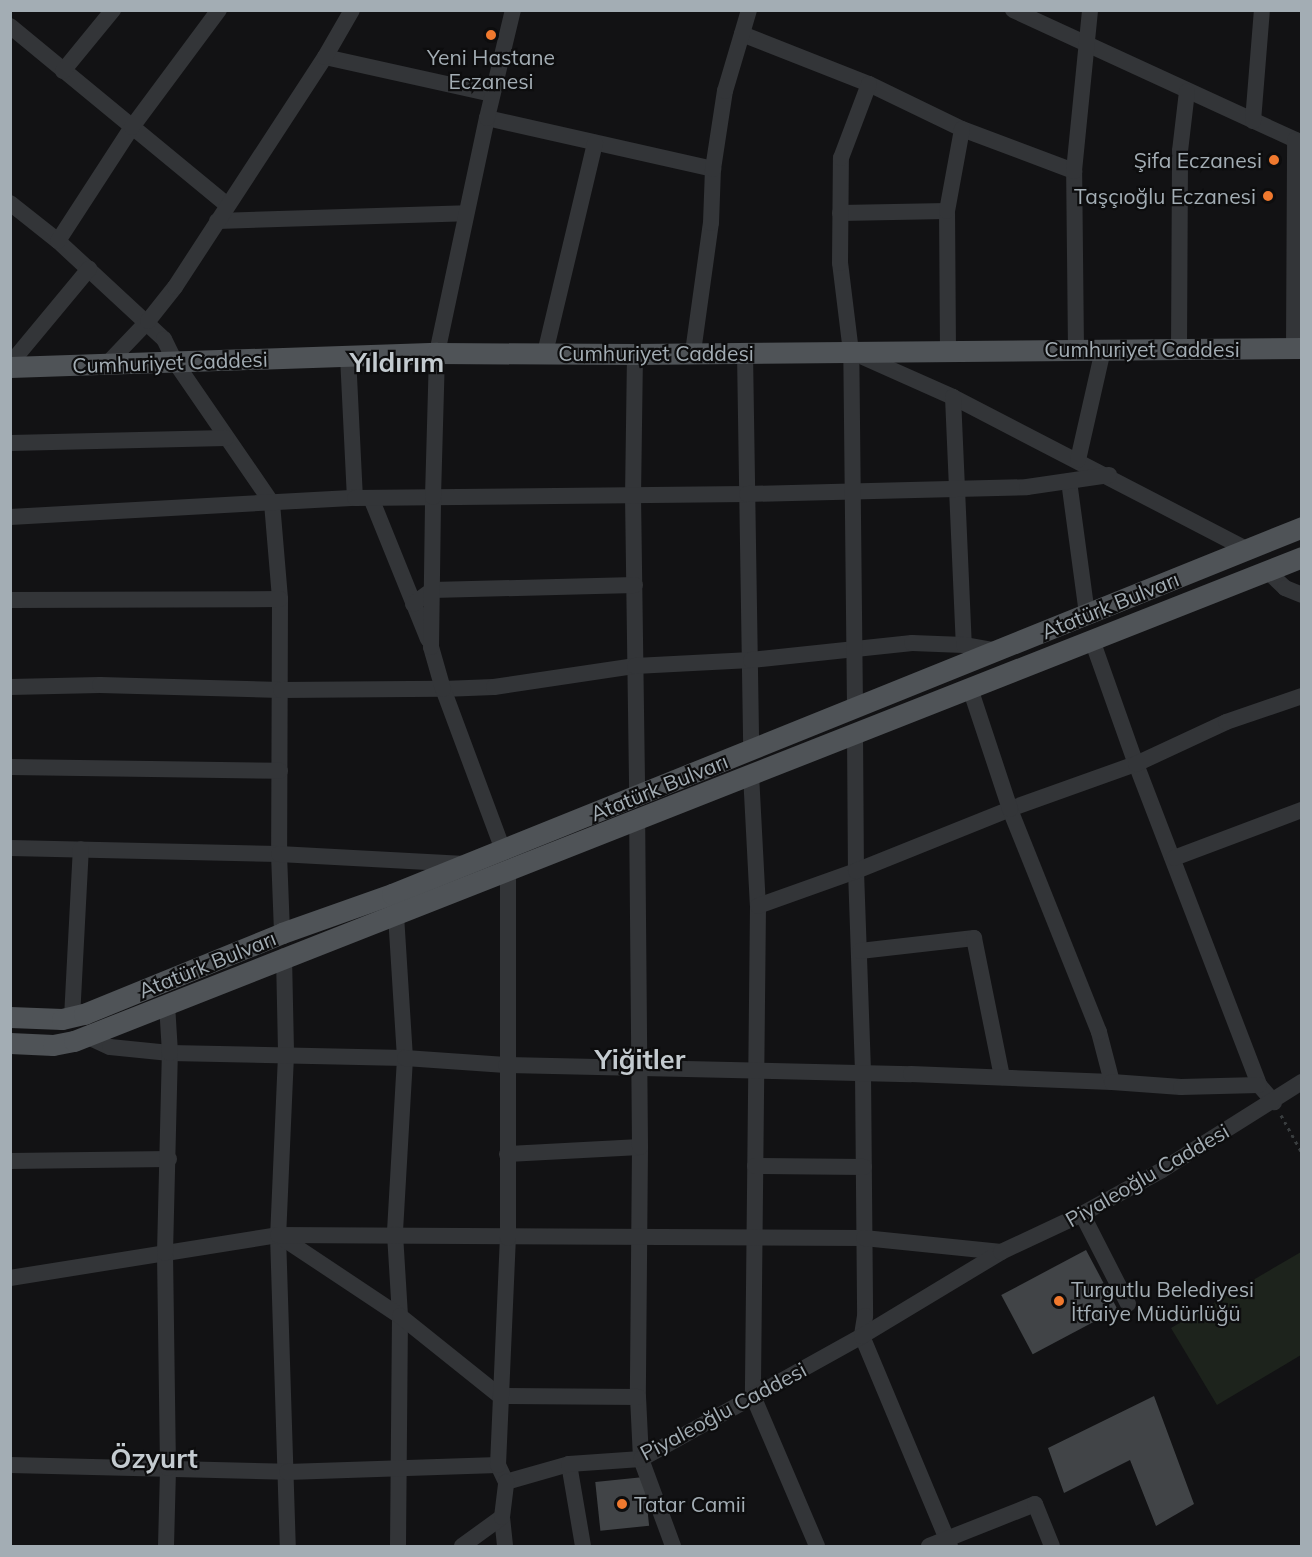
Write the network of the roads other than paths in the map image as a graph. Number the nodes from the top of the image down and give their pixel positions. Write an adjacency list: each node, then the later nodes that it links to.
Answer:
1 (113, 10): 13 (street)
2 (351, 10): 12 (street)
3 (513, 10): 16 (street)
4 (749, 10): 10 (street)
5 (1013, 10): 11 (street)
6 (1090, 10): 11 (street)
7 (1262, 10): 18 (street)
8 (212, 13): 19 (street)
9 (10, 27): 13 (street)
10 (742, 34): 14 (street); 23 (street)
11 (1088, 45): 15 (street); 24 (street)
12 (325, 57): 16 (street); 26 (street)
13 (63, 70): 19 (street)
14 (869, 84): 20 (street); 29 (street)
15 (1187, 90): 18 (street); 37 (street)
16 (492, 94): 17 (street)
17 (487, 118): 22 (street); 28 (street)
18 (1253, 121): 21 (street)
19 (132, 128): 26 (street); 31 (street)
20 (962, 129): 24 (street); 27 (street)
21 (1298, 142): 34 (street)
22 (595, 143): 23 (street); 43 (street)
23 (713, 169): 39 (street)
24 (1074, 171): 35 (street)
25 (10, 203): 31 (street)
26 (227, 205): 30 (street)
27 (947, 211): 29 (street); 38 (street)
28 (466, 213): 30 (street); 42 (street)
29 (840, 213): 41 (street)
30 (217, 221): 33 (street)
31 (58, 241): 32 (street)
32 (89, 269): 33 (street); 48 (street)
33 (148, 321): 46 (street); 47 (street)
34 (1298, 348): 37 (main road, Cumhuriyet Caddesi)
35 (1076, 350): 36 (main road, Cumhuriyet Caddesi); 38 (main road, Cumhuriyet Caddesi)
36 (1103, 350): 37 (main road, Cumhuriyet Caddesi); 52 (street)
37 (1179, 350)
38 (948, 351): 41 (main road, Cumhuriyet Caddesi)
39 (693, 352): 40 (main road, Cumhuriyet Caddesi); 44 (main road, Cumhuriyet Caddesi)
40 (745, 352): 41 (main road, Cumhuriyet Caddesi); 57 (street)
41 (851, 352): 49 (street); 56 (street)
42 (437, 353): 43 (main road, Cumhuriyet Caddesi); 45 (main road, Cumhuriyet Caddesi); 59 (street)
43 (544, 353): 44 (main road, Cumhuriyet Caddesi)
44 (635, 354): 58 (street)
45 (348, 356): 46 (main road, Cumhuriyet Caddesi); 60 (street)
46 (175, 362): 47 (main road, Cumhuriyet Caddesi); 50 (street)
47 (106, 365): 48 (main road, Cumhuriyet Caddesi)
48 (10, 366)
49 (953, 397): 52 (street); 55 (street)
50 (226, 438): 51 (street); 61 (street)
51 (10, 444)
52 (1078, 460): 53 (street)
53 (1108, 475): 54 (street); 64 (street)
54 (1069, 481): 55 (street); 74 (street)
55 (955, 487): 56 (street); 78 (street)
56 (852, 489): 57 (street); 77 (street)
57 (747, 494): 58 (street); 79 (street)
58 (633, 495): 59 (street); 68 (street)
59 (433, 497): 60 (street); 69 (street)
60 (363, 498): 61 (street); 73 (street)
61 (272, 503): 62 (street); 71 (street)
62 (10, 517)
63 (1302, 527): 64 (main road, Atatürk Bulvarı)
64 (1248, 549): 74 (main road, Atatürk Bulvarı)
65 (1302, 557): 67 (main road, Atatürk Bulvarı)
66 (1302, 567): 67 (street)
67 (1267, 571): 70 (street); 75 (main road, Atatürk Bulvarı)
68 (634, 585): 69 (street); 80 (street)
69 (432, 590): 73 (street); 76 (street)
70 (1302, 595)
71 (280, 599): 72 (street); 84 (street)
72 (10, 600)
73 (413, 604): 76 (street)
74 (1087, 615): 75 (main road); 78 (main road, Atatürk Bulvarı)
75 (1092, 640): 82 (main road, Atatürk Bulvarı); 89 (street)
76 (431, 647): 83 (street)
77 (855, 648): 78 (street); 79 (street); 86 (street)
78 (966, 654): 82 (main road); 86 (main road, Atatürk Bulvarı)
79 (751, 660): 80 (street); 88 (street)
80 (635, 666): 83 (street); 93 (street)
81 (10, 687): 84 (street)
82 (970, 688): 87 (main road, Atatürk Bulvarı); 94 (street)
83 (443, 689): 84 (street); 99 (street)
84 (281, 690): 91 (street)
85 (1302, 696): 89 (street)
86 (855, 708): 87 (main road); 88 (main road, Atatürk Bulvarı)
87 (855, 733): 92 (main road, Atatürk Bulvarı); 103 (street)
88 (751, 750): 92 (main road); 93 (main road, Atatürk Bulvarı)
89 (1136, 764): 94 (street); 101 (street)
90 (10, 767): 91 (street)
91 (280, 771): 100 (street)
92 (751, 774): 96 (main road, Atatürk Bulvarı); 106 (street)
93 (637, 796): 96 (main road); 99 (main road, Atatürk Bulvarı)
94 (1010, 809): 103 (street); 124 (street)
95 (1300, 814): 101 (street)
96 (637, 819): 104 (main road, Atatürk Bulvarı); 120 (street)
97 (10, 848): 98 (street)
98 (81, 849): 100 (street); 113 (street)
99 (503, 850): 102 (main road, Atatürk Bulvarı); 104 (main road)
100 (279, 854): 102 (street); 107 (street)
101 (1174, 858): 126 (street)
102 (468, 864): 105 (main road, Atatürk Bulvarı)
103 (856, 871): 106 (street); 108 (street)
104 (508, 872): 105 (main road, Atatürk Bulvarı); 119 (street)
105 (394, 904): 107 (main road, Atatürk Bulvarı); 109 (main road, Atatürk Bulvarı); 118 (street)
106 (758, 906): 121 (street)
107 (282, 933): 109 (main road); 110 (main road, Atatürk Bulvarı)
108 (860, 951): 122 (street); 123 (street)
109 (284, 956): 111 (main road, Atatürk Bulvarı); 117 (street)
110 (159, 983): 111 (main road); 113 (main road, Atatürk Bulvarı)
111 (167, 1004): 114 (main road, Atatürk Bulvarı); 116 (street)
112 (10, 1017): 113 (main road, Atatürk Bulvarı)
113 (72, 1018): 114 (main road)
114 (86, 1036): 115 (main road, Atatürk Bulvarı); 116 (street)
115 (10, 1042)
116 (170, 1053): 117 (street); 130 (street)
117 (286, 1055): 118 (street); 135 (street)
118 (405, 1058): 119 (street); 136 (street)
119 (506, 1065): 120 (street); 129 (street)
120 (638, 1067): 121 (street); 128 (street)
121 (756, 1069): 122 (street); 132 (street)
122 (863, 1073): 123 (street); 133 (street)
123 (1002, 1077): 124 (street)
124 (1112, 1082): 126 (street)
125 (1302, 1082): 127 (street, Piyaleoğlu Caddesi)
126 (1260, 1085): 127 (street)
127 (1274, 1101): 134 (street, Piyaleoğlu Caddesi)
128 (640, 1147): 129 (street); 137 (street)
129 (507, 1154): 138 (street)
130 (169, 1159): 131 (street); 141 (street)
131 (10, 1161)
132 (755, 1166): 133 (street); 139 (street)
133 (864, 1167): 140 (street)
134 (1082, 1214): 142 (street, Piyaleoğlu Caddesi); 144 (street)
135 (278, 1234): 136 (street); 141 (street); 145 (street); 156 (street)
136 (395, 1234): 138 (street); 145 (street)
137 (640, 1237): 138 (street); 139 (street); 148 (street)
138 (508, 1238): 147 (street)
139 (755, 1238): 140 (street); 149 (street)
140 (864, 1238): 142 (street); 146 (street)
141 (165, 1252): 143 (street); 154 (street)
142 (1001, 1252): 146 (street, Piyaleoğlu Caddesi)
143 (10, 1278)
144 (1128, 1304)
145 (400, 1316): 147 (street); 155 (street)
146 (862, 1336): 149 (street, Piyaleoğlu Caddesi); 159 (street)
147 (500, 1396): 148 (street); 153 (street)
148 (638, 1396): 150 (street)
149 (753, 1396): 150 (street, Piyaleoğlu Caddesi); 167 (street)
150 (641, 1459): 151 (street, Piyaleoğlu Caddesi); 166 (street)
151 (569, 1464): 157 (street, Piyaleoğlu Caddesi); 165 (street)
152 (10, 1465): 154 (street)
153 (498, 1465): 155 (street); 157 (street)
154 (168, 1468): 156 (street); 160 (street)
155 (397, 1469): 156 (street); 162 (street)
156 (287, 1472): 161 (street)
157 (506, 1482): 158 (street)
158 (502, 1517): 163 (street); 164 (street)
159 (949, 1543): 168 (street); 169 (street)
160 (166, 1546)
161 (288, 1546)
162 (398, 1546)
163 (462, 1546)
164 (505, 1546)
165 (583, 1546)
166 (674, 1546)
167 (817, 1546)
168 (929, 1546)
169 (1052, 1546)

